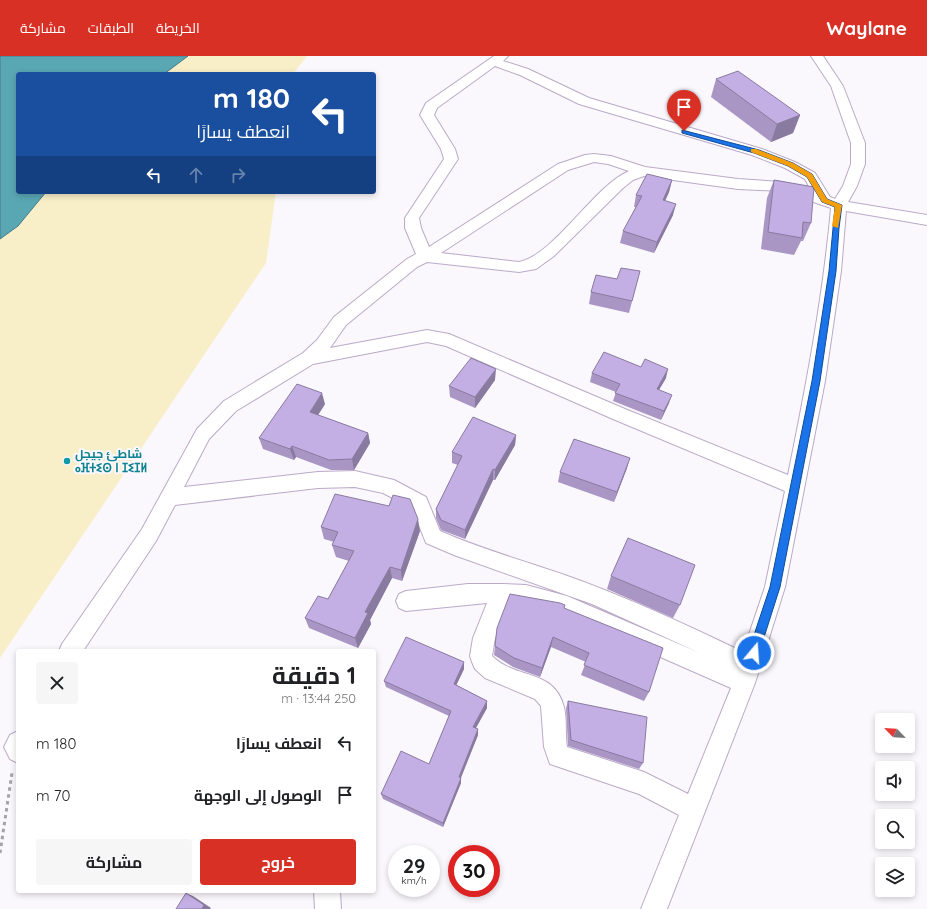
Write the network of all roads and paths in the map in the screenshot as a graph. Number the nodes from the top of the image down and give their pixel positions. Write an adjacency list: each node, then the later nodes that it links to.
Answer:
1 (817, 56): 4 (street)
2 (498, 59): 4 (street); 6 (street)
3 (642, 171): 4 (street); 6 (street); 6 (street)
4 (832, 203): 5 (street); 8 (street)
5 (927, 220)
6 (425, 256): 7 (street)
7 (309, 358): 8 (street); 9 (street)
8 (794, 486): 13 (street)
9 (170, 497): 12 (street); 13 (street)
10 (502, 593): 11 (street); 13 (street); 15 (street)
11 (406, 601)
12 (71, 649)
13 (746, 674): 15 (street)
14 (16, 753): 16 (path)
15 (693, 809): 19 (street)
16 (0, 853)
17 (327, 893): 18 (street)
18 (328, 909)
19 (654, 909)

